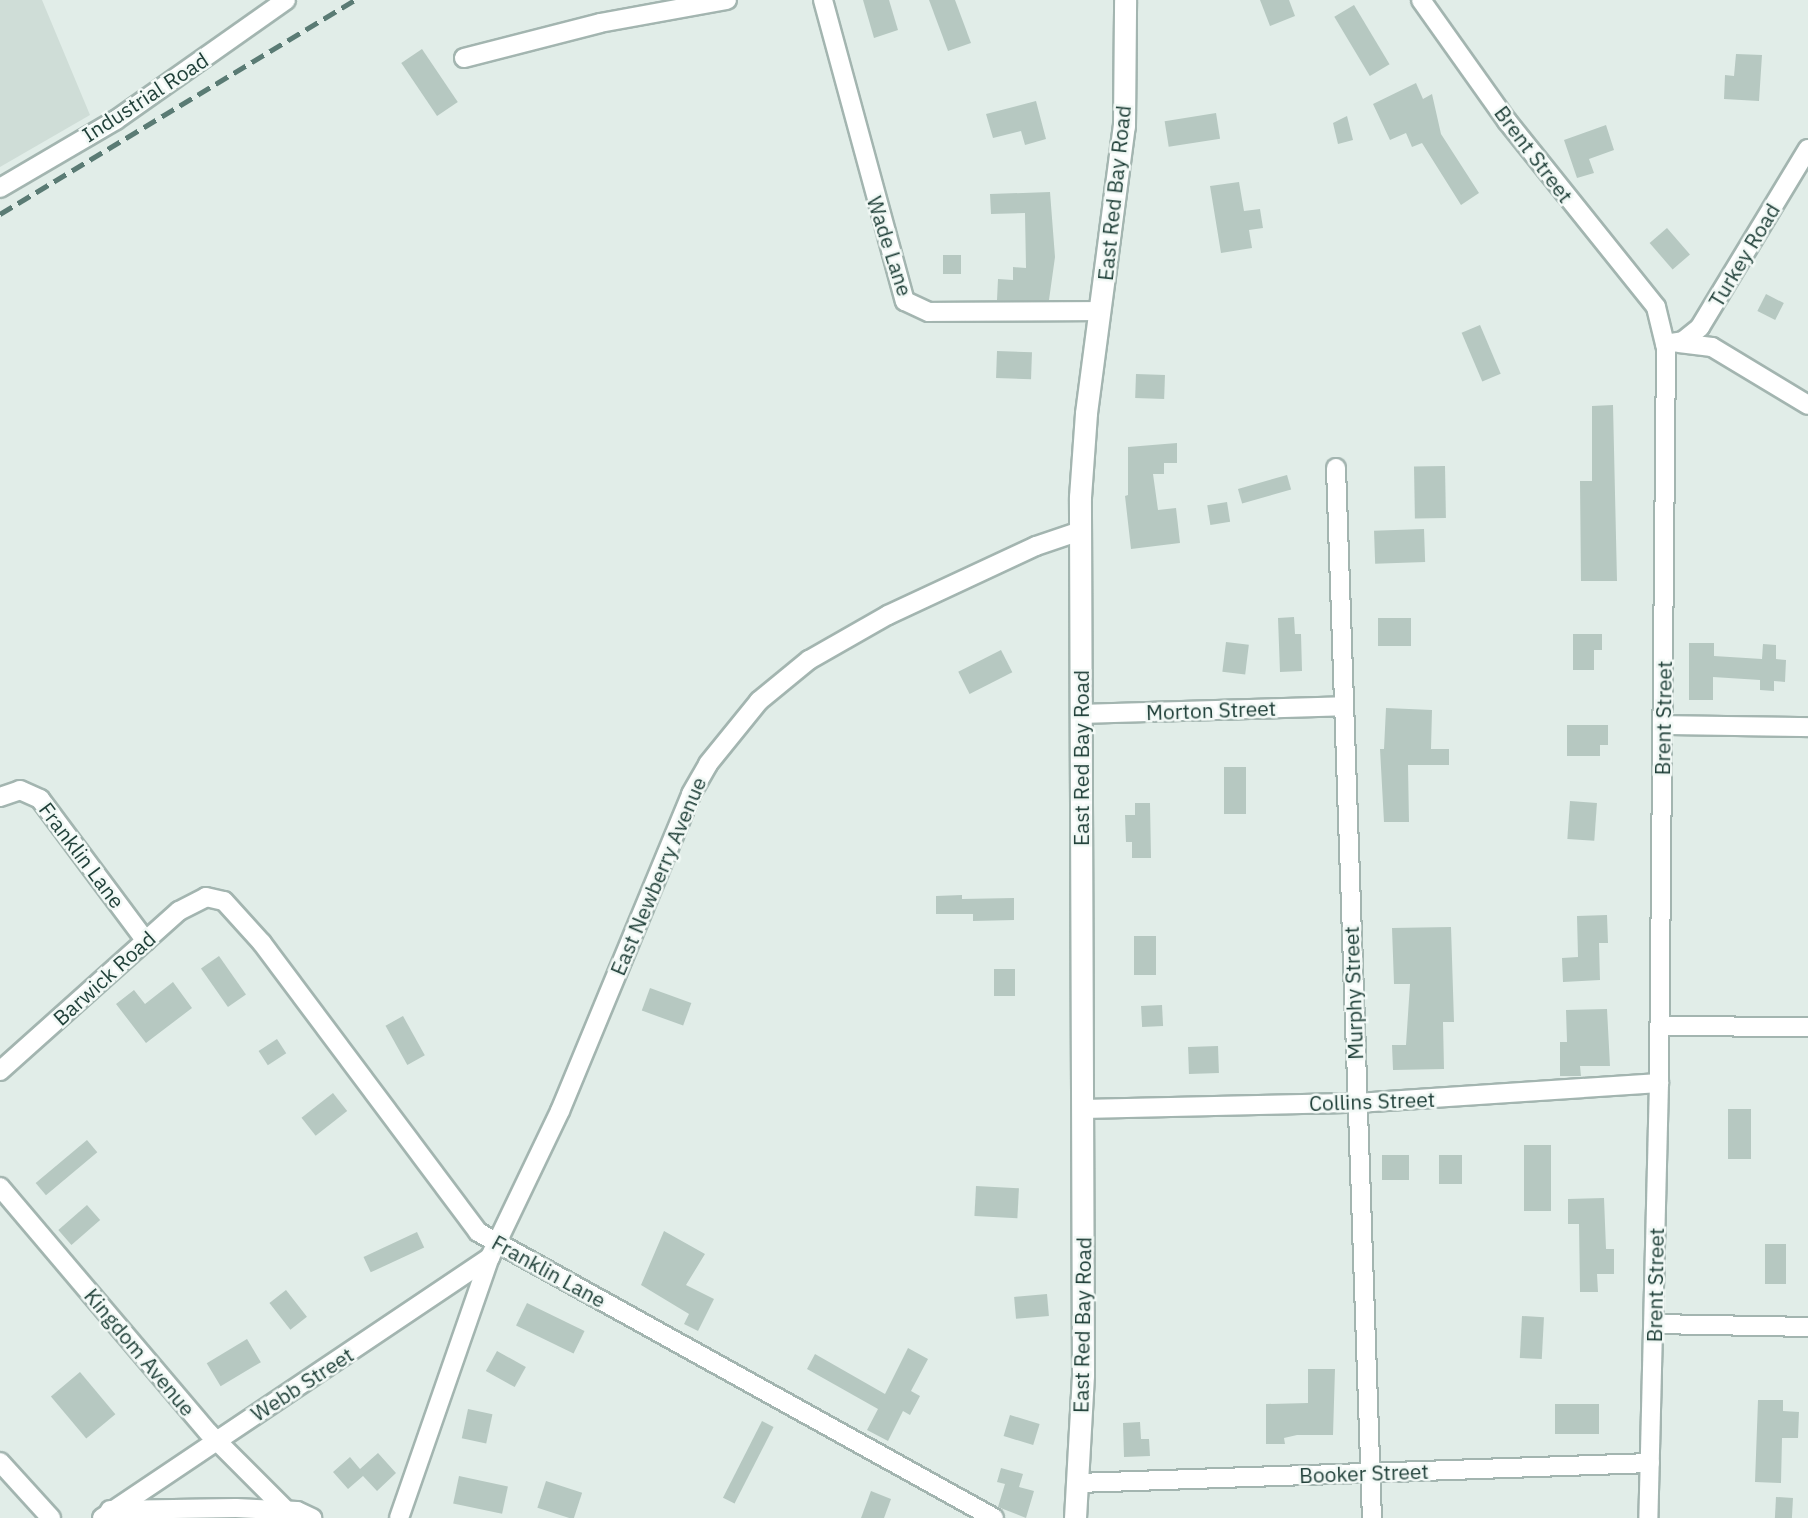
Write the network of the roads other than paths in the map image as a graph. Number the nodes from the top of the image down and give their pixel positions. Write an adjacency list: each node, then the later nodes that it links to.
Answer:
1 (286, 0): 8 (street, Industrial Road)
2 (727, 0): 6 (street)
3 (823, 0): 9 (street, Wade Lane)
4 (1125, 0): 9 (street, East Red Bay Road)
5 (1421, 0): 10 (street, Brent Street)
6 (464, 58)
7 (1808, 149): 10 (street, Turkey Road)
8 (0, 188)
9 (1100, 311): 13 (street, East Red Bay Road)
10 (1665, 344): 11 (street); 16 (street, Brent Street)
11 (1808, 405)
12 (1336, 468): 14 (street, Murphy Street)
13 (1080, 531): 15 (street, East Red Bay Road); 28 (street, East Newberry Avenue)
14 (1343, 706): 15 (street, Morton Street); 25 (street, Murphy Street)
15 (1080, 714): 26 (street, East Red Bay Road)
16 (1662, 725): 17 (street); 21 (street, Brent Street)
17 (1808, 727)
18 (2, 792): 20 (street, Franklin Lane)
19 (215, 898): 20 (street, Barwick Road); 28 (street, Franklin Lane)
20 (146, 941): 23 (street, Barwick Road)
21 (1660, 1026): 22 (street); 24 (street, Brent Street)
22 (1808, 1027)
23 (0, 1071)
24 (1659, 1083): 25 (street, Collins Street); 29 (street, Brent Street)
25 (1357, 1103): 26 (street, Collins Street); 34 (street, Murphy Street)
26 (1083, 1109): 35 (street, East Red Bay Road)
27 (0, 1187): 31 (street, Kingdom Avenue)
28 (492, 1250): 31 (street, Webb Street); 40 (street, East Newberry Avenue); 41 (street, Franklin Lane)
29 (1654, 1324): 30 (street); 33 (street, Brent Street)
30 (1808, 1327)
31 (215, 1440): 36 (street, Kingdom Avenue); 37 (street, Webb Street)
32 (0, 1462): 38 (street)
33 (1650, 1463): 34 (street, Booker Street); 44 (street, Brent Street)
34 (1371, 1472): 35 (street, Booker Street); 43 (street, Murphy Street)
35 (1078, 1483): 42 (street, East Red Bay Road)
36 (286, 1510): 37 (street); 39 (street)
37 (106, 1514)
38 (51, 1518)
39 (312, 1518)
40 (400, 1518)
41 (993, 1518)
42 (1075, 1518)
43 (1372, 1518)
44 (1648, 1518)

